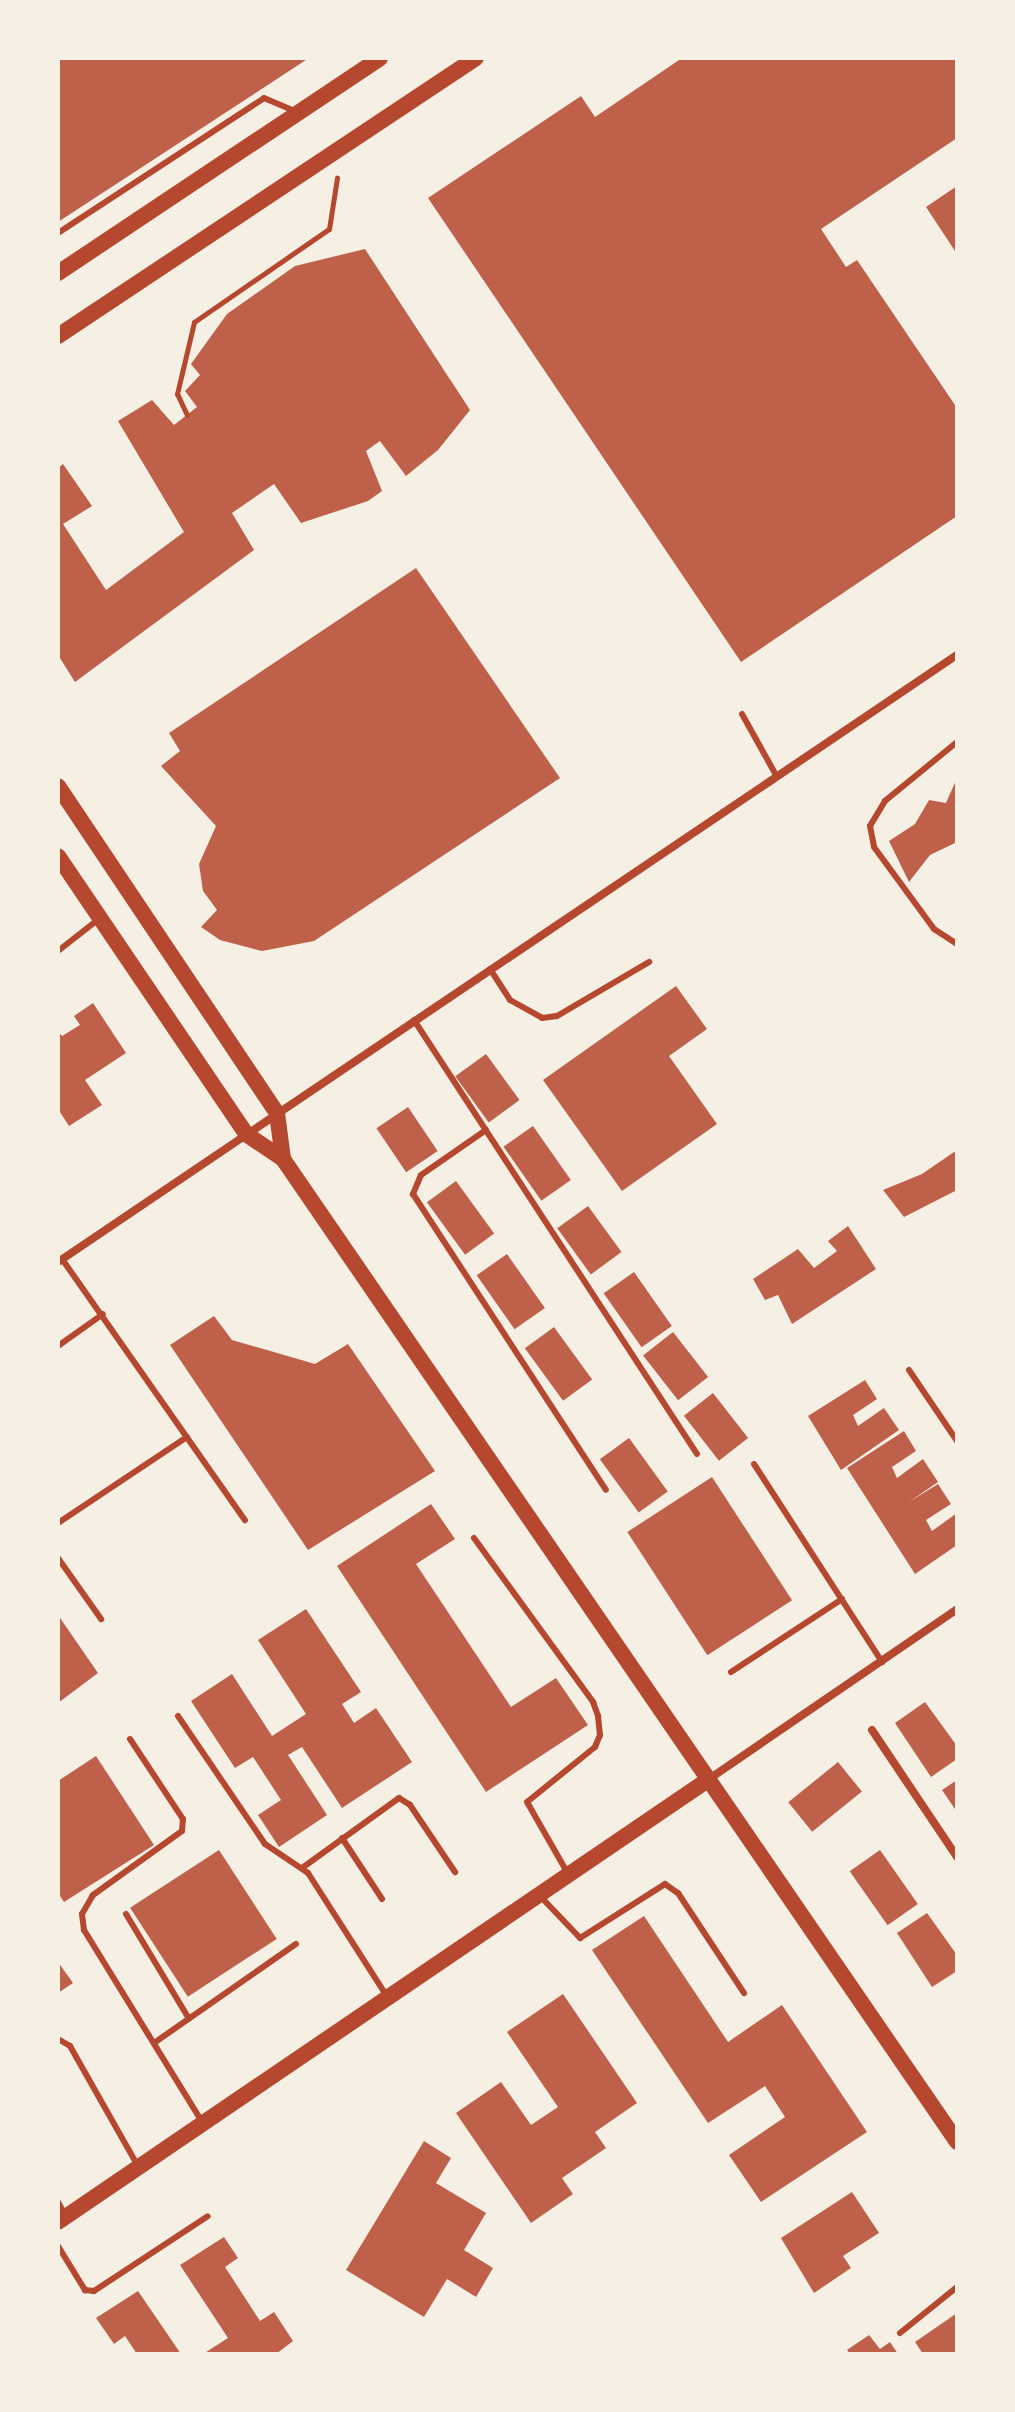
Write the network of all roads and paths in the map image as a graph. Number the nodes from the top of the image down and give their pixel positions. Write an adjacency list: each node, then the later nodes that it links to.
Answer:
1 (380, 58): 3 (main road)
2 (476, 58): 7 (main road)
3 (299, 112): 5 (lane); 6 (main road)
4 (339, 167): 8 (path)
5 (58, 233)
6 (58, 273)
7 (58, 336)
8 (187, 415)
9 (957, 655): 12 (street)
10 (742, 714): 12 (lane)
11 (957, 742): 16 (lane)
12 (777, 777): 19 (street)
13 (58, 786): 21 (main road)
14 (58, 856): 15 (main road)
15 (101, 918): 17 (lane); 23 (main road)
16 (957, 944)
17 (58, 951)
18 (649, 962): 19 (lane)
19 (490, 969): 20 (street)
20 (414, 1020): 21 (street); 22 (lane)
21 (277, 1113): 23 (street); 24 (main road)
22 (486, 1130): 31 (lane); 33 (lane)
23 (246, 1134): 24 (main road); 25 (street)
24 (283, 1159): 46 (main road)
25 (60, 1261): 26 (lane)
26 (103, 1314): 27 (lane); 29 (lane)
27 (58, 1346)
28 (909, 1370): 30 (lane)
29 (187, 1437): 34 (lane); 35 (lane)
30 (957, 1441)
31 (697, 1454)
32 (754, 1464): 38 (lane)
33 (606, 1490)
34 (245, 1520)
35 (58, 1523)
36 (474, 1538): 51 (lane)
37 (58, 1558): 40 (lane)
38 (842, 1599): 41 (lane); 42 (lane)
39 (957, 1609): 41 (street)
40 (101, 1619)
41 (882, 1662): 46 (street)
42 (731, 1672)
43 (178, 1716): 49 (lane)
44 (872, 1730): 48 (street)
45 (130, 1739): 60 (lane)
46 (709, 1779): 51 (main road); 62 (main road)
47 (342, 1838): 49 (lane); 50 (lane); 53 (lane)
48 (957, 1857)
49 (302, 1868): 57 (lane)
50 (455, 1872)
51 (568, 1875): 52 (main road)
52 (539, 1895): 56 (lane); 57 (main road)
53 (382, 1899)
54 (126, 1914): 58 (lane)
55 (296, 1944): 58 (lane)
56 (744, 1993)
57 (388, 1998): 61 (main road)
58 (189, 2019): 60 (lane)
59 (58, 2039): 63 (lane)
60 (154, 2043): 61 (lane)
61 (203, 2123): 63 (main road)
62 (957, 2142)
63 (139, 2167): 64 (main road)
64 (61, 2214)
65 (208, 2216): 66 (lane)
66 (58, 2246)
67 (957, 2287): 68 (lane)
68 (900, 2333)

